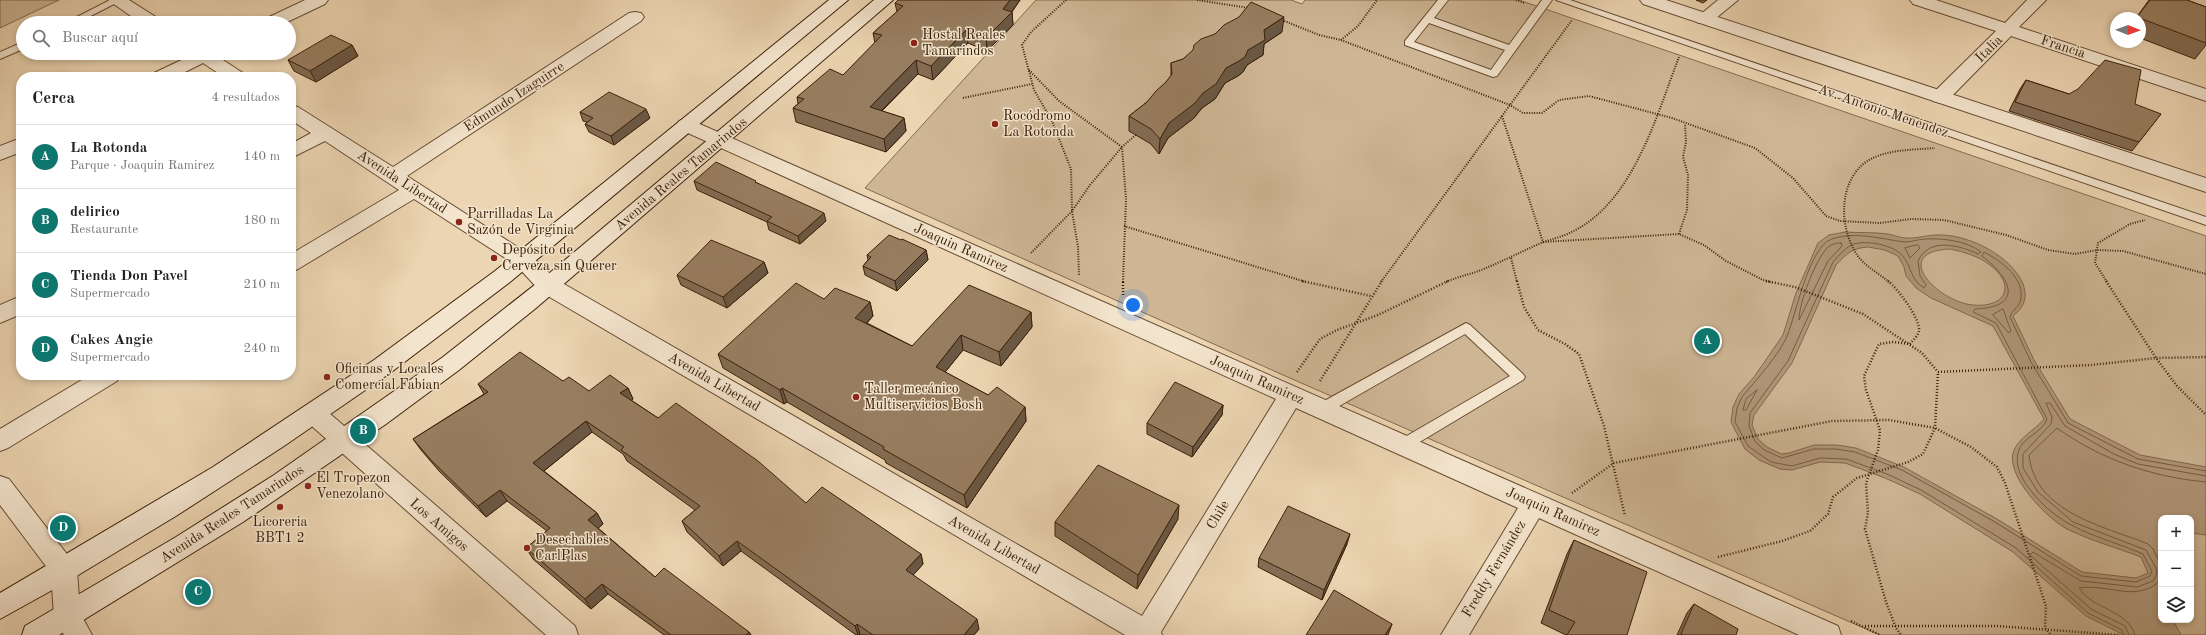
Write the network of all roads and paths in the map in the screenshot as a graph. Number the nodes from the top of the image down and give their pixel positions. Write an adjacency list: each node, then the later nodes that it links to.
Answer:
1 (117, 0): 16 (lane); 17 (street)
2 (319, 0): 18 (street)
3 (839, 0): 44 (street)
4 (884, 0): 47 (street, Avenida Reales Tamarindos)
5 (1066, 0): 32 (path)
6 (1197, 0): 15 (path)
7 (1378, 0): 25 (path)
8 (1443, 0): 20 (lane)
9 (1547, 0): 27 (lane)
10 (1561, 0): 59 (lane, Av. Antonio Menéndez)
11 (1649, 0): 22 (street)
12 (1728, 0): 22 (street)
13 (1919, 0): 24 (street, Francia)
14 (2037, 0): 24 (street, Italia)
15 (1251, 8)
16 (84, 16)
17 (142, 16)
18 (286, 16)
19 (635, 18): 53 (street, Edmundo Izaguirre)
20 (1428, 19): 27 (lane); 27 (lane)
21 (1572, 19): 39 (path)
22 (1704, 19): 37 (street)
23 (1281, 20): 25 (path)
24 (2009, 30): 36 (street, Francia); 37 (street, Italia)
25 (1341, 40): 39 (path)
26 (16, 48): 29 (lane)
27 (1511, 49)
28 (1681, 52): 41 (path)
29 (0, 56)
30 (193, 60): 33 (street)
31 (213, 60): 34 (street)
32 (1028, 69): 35 (path); 49 (path)
33 (170, 72)
34 (230, 72)
35 (1032, 84): 38 (path); 56 (path)
36 (2206, 95)
37 (1940, 97): 54 (street)
38 (963, 98)
39 (1510, 105): 41 (path); 42 (path)
40 (296, 115): 46 (street, Avenida Libertad)
41 (1657, 115): 43 (path); 62 (path)
42 (1502, 116): 62 (path); 71 (path)
43 (1685, 124): 58 (path); 61 (path)
44 (686, 125): 47 (street, Joaquin Ramirez); 66 (street)
45 (1142, 129): 49 (path)
46 (325, 133): 51 (street); 53 (street, Avenida Libertad)
47 (720, 140): 70 (street, Avenida Reales Tamarindos); 82 (street, Joaquin Ramirez)
48 (16, 146): 52 (street)
49 (1122, 147): 56 (path); 60 (path)
50 (1942, 148): 58 (path)
51 (296, 149)
52 (0, 154)
53 (393, 176): 55 (street, Avenida Libertad)
54 (2206, 185)
55 (414, 190): 66 (street, Avenida Libertad); 67 (street)
56 (1072, 211): 64 (path); 69 (path)
57 (2146, 220): 63 (path)
58 (1844, 222): 63 (path); 76 (path)
59 (2206, 222)
60 (1124, 226): 71 (path); 72 (path)
61 (1679, 234): 62 (path); 76 (path)
62 (1543, 242): 65 (path)
63 (2097, 250): 68 (path); 78 (path)
64 (1025, 258)
65 (1511, 258): 75 (path); 91 (path)
66 (523, 260): 70 (street, Avenida Libertad); 84 (street)
67 (296, 261)
68 (2206, 274)
69 (1079, 283)
70 (549, 286): 89 (street, Avenida Reales Tamarindos); 106 (street, Avenida Libertad)
71 (1371, 296): 75 (path)
72 (1123, 302)
73 (16, 307): 74 (street)
74 (0, 315)
75 (1355, 324): 81 (path); 82 (path)
76 (1910, 344): 79 (path); 86 (path)
77 (2206, 357): 78 (path)
78 (2156, 358): 79 (path); 85 (path)
79 (1938, 372): 87 (path)
80 (101, 380): 88 (street)
81 (1319, 382)
82 (1293, 384): 83 (street, Joaquin Ramirez); 106 (street, Chile)
83 (1322, 409): 90 (street, Joaquin Ramirez); 90 (lane)
84 (313, 413): 89 (street, Los Amigos); 98 (street)
85 (2206, 414)
86 (1877, 420): 87 (path); 91 (path); 92 (path)
87 (1935, 428): 92 (path); 103 (path)
88 (0, 442)
89 (343, 442): 100 (street, Avenida Reales Tamarindos); 105 (street, Los Amigos)
90 (1403, 445): 95 (street, Joaquin Ramirez)
91 (1614, 463): 94 (path); 96 (path)
92 (1868, 474): 97 (path); 102 (path)
93 (0, 486): 98 (street)
94 (1566, 498)
95 (1534, 504): 107 (street, Freddy Fernández); 108 (street, Joaquin Ramirez)
96 (1626, 518)
97 (1717, 558)
98 (64, 570): 99 (street); 100 (street)
99 (0, 607)
100 (73, 626): 104 (street, Avenida Reales Tamarindos)
101 (1862, 626): 102 (path)
102 (1896, 628): 103 (path); 109 (path)
103 (2045, 628): 110 (path); 111 (path)
104 (36, 635)
105 (565, 635)
106 (1147, 635)
107 (1454, 635)
108 (1828, 635)
109 (1901, 635)
110 (2051, 635)
111 (2120, 635)

